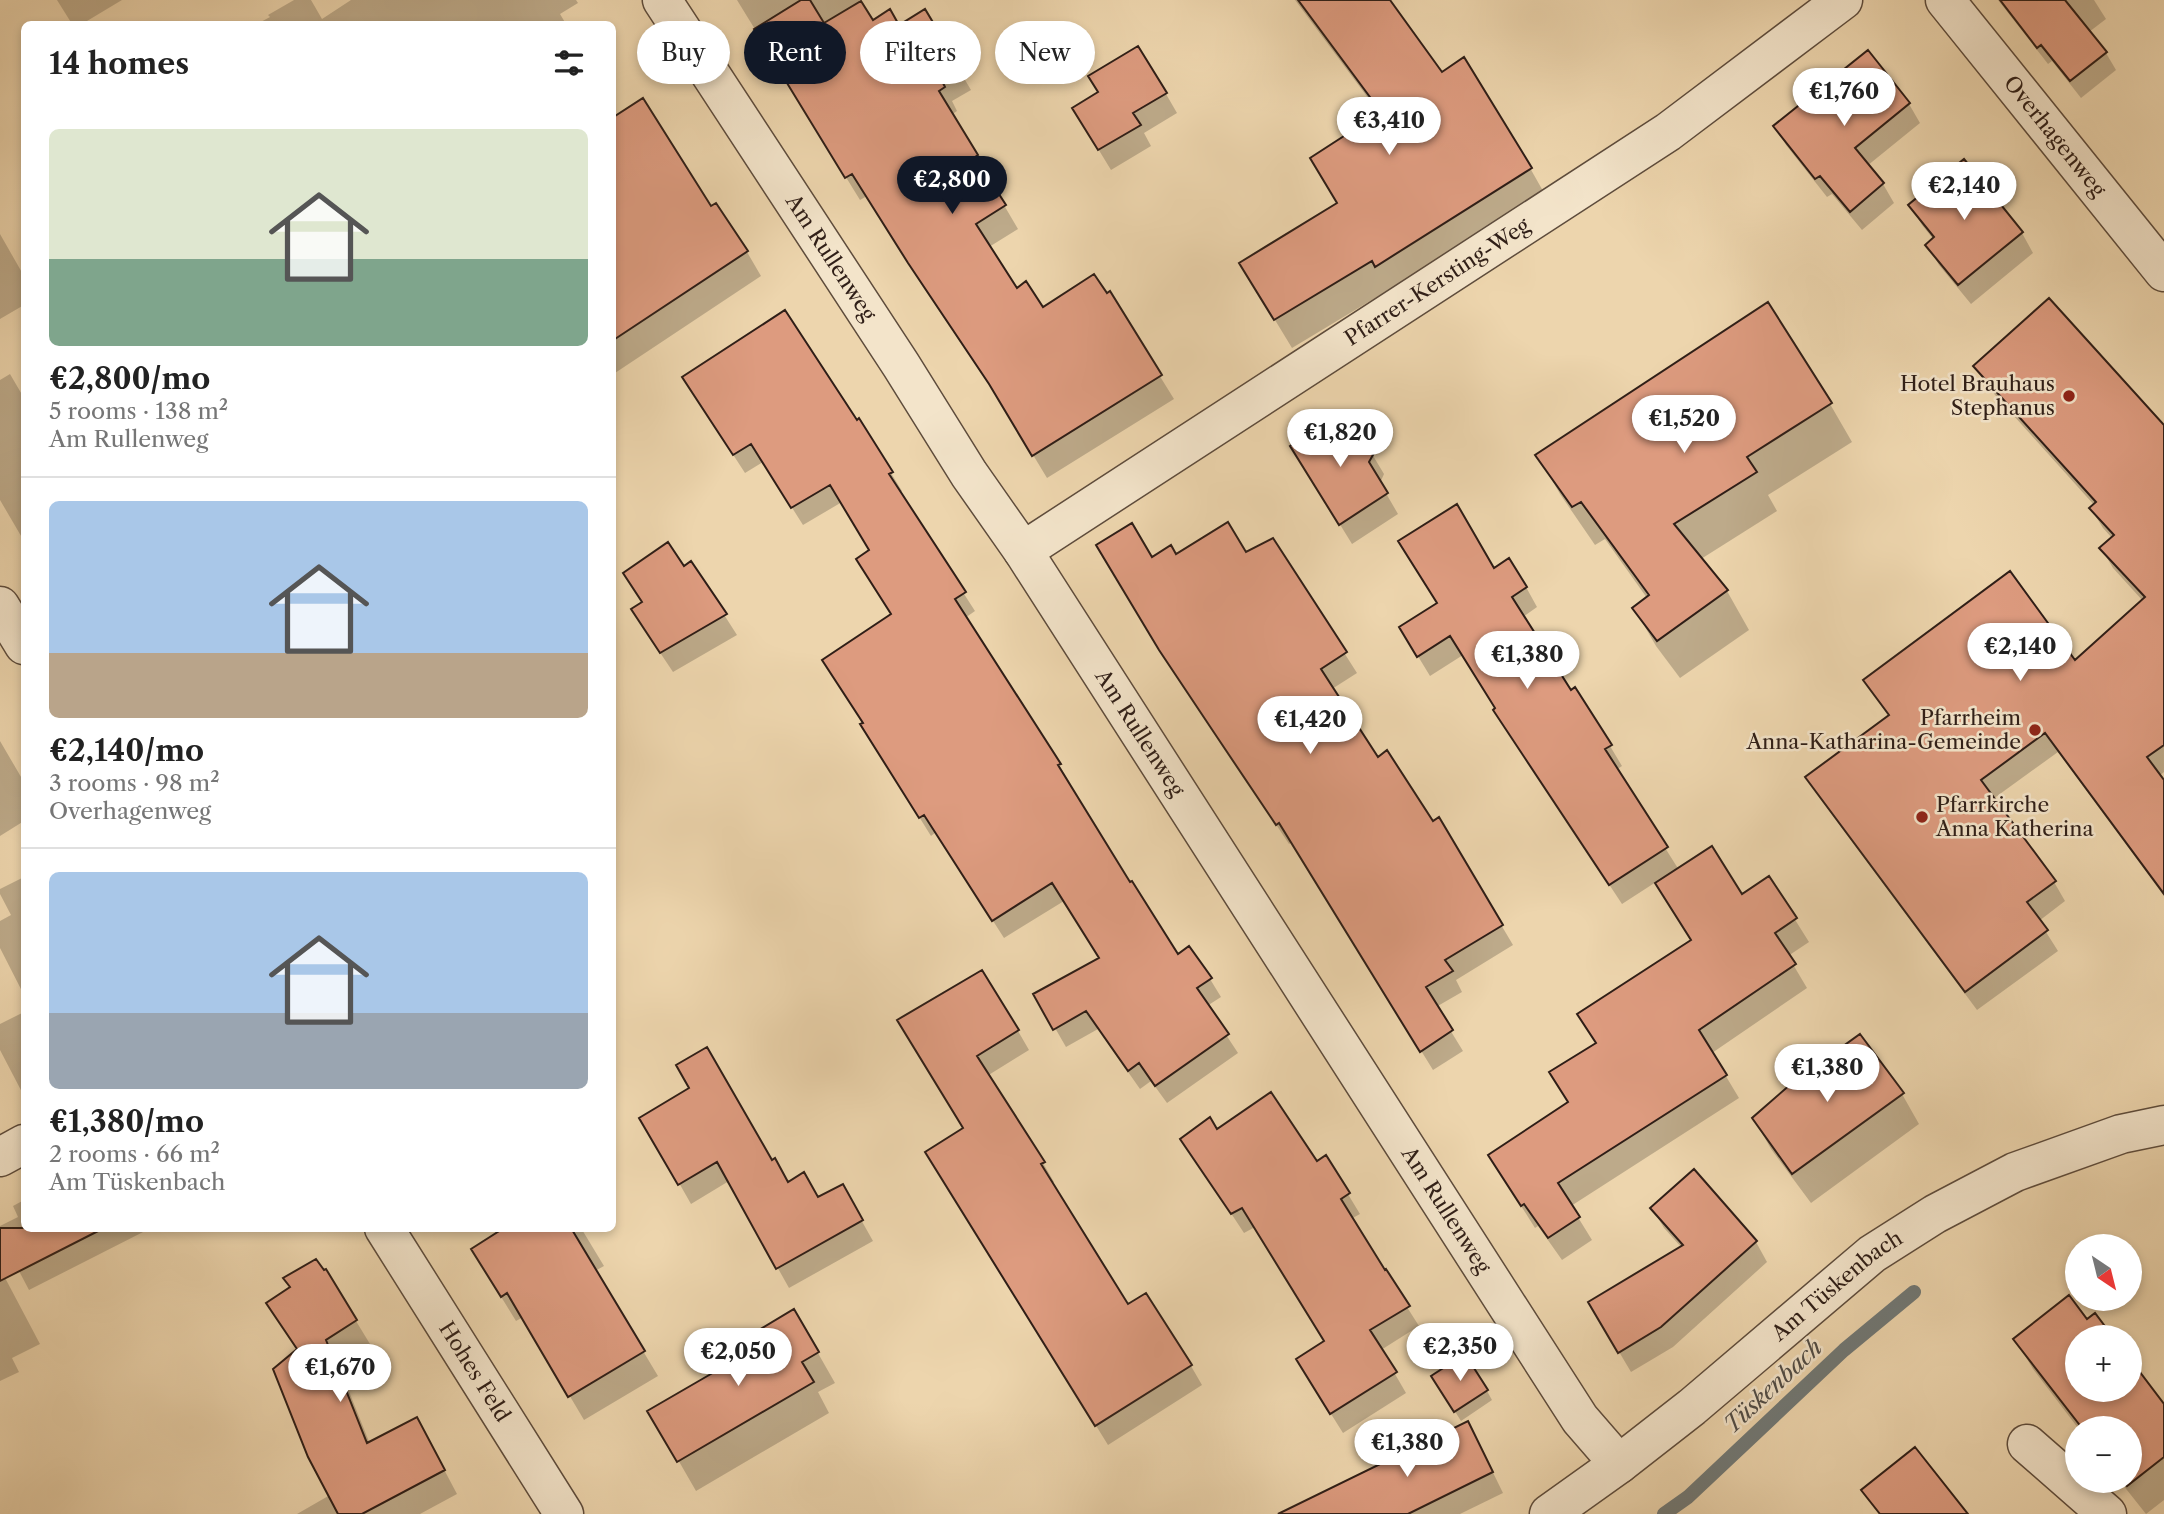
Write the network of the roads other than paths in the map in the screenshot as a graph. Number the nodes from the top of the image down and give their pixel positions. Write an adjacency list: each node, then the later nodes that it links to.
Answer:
1 (662, 0): 5 (street, Am Rullenweg)
2 (1843, 0): 5 (street, Pfarrer-Kersting-Weg)
3 (1945, 0): 4 (street, Overhagenweg)
4 (2164, 272)
5 (1023, 551): 13 (street, Am Rullenweg)
6 (0, 606): 7 (street)
7 (21, 640)
8 (2164, 1125): 13 (street, Am Tüskenbach)
9 (21, 1146): 10 (street)
10 (0, 1157)
11 (387, 1232): 14 (street, Hohes Feld)
12 (2027, 1444): 16 (street)
13 (1619, 1464): 15 (street, Am Tüskenbach)
14 (564, 1514)
15 (1549, 1514)
16 (2107, 1514)

